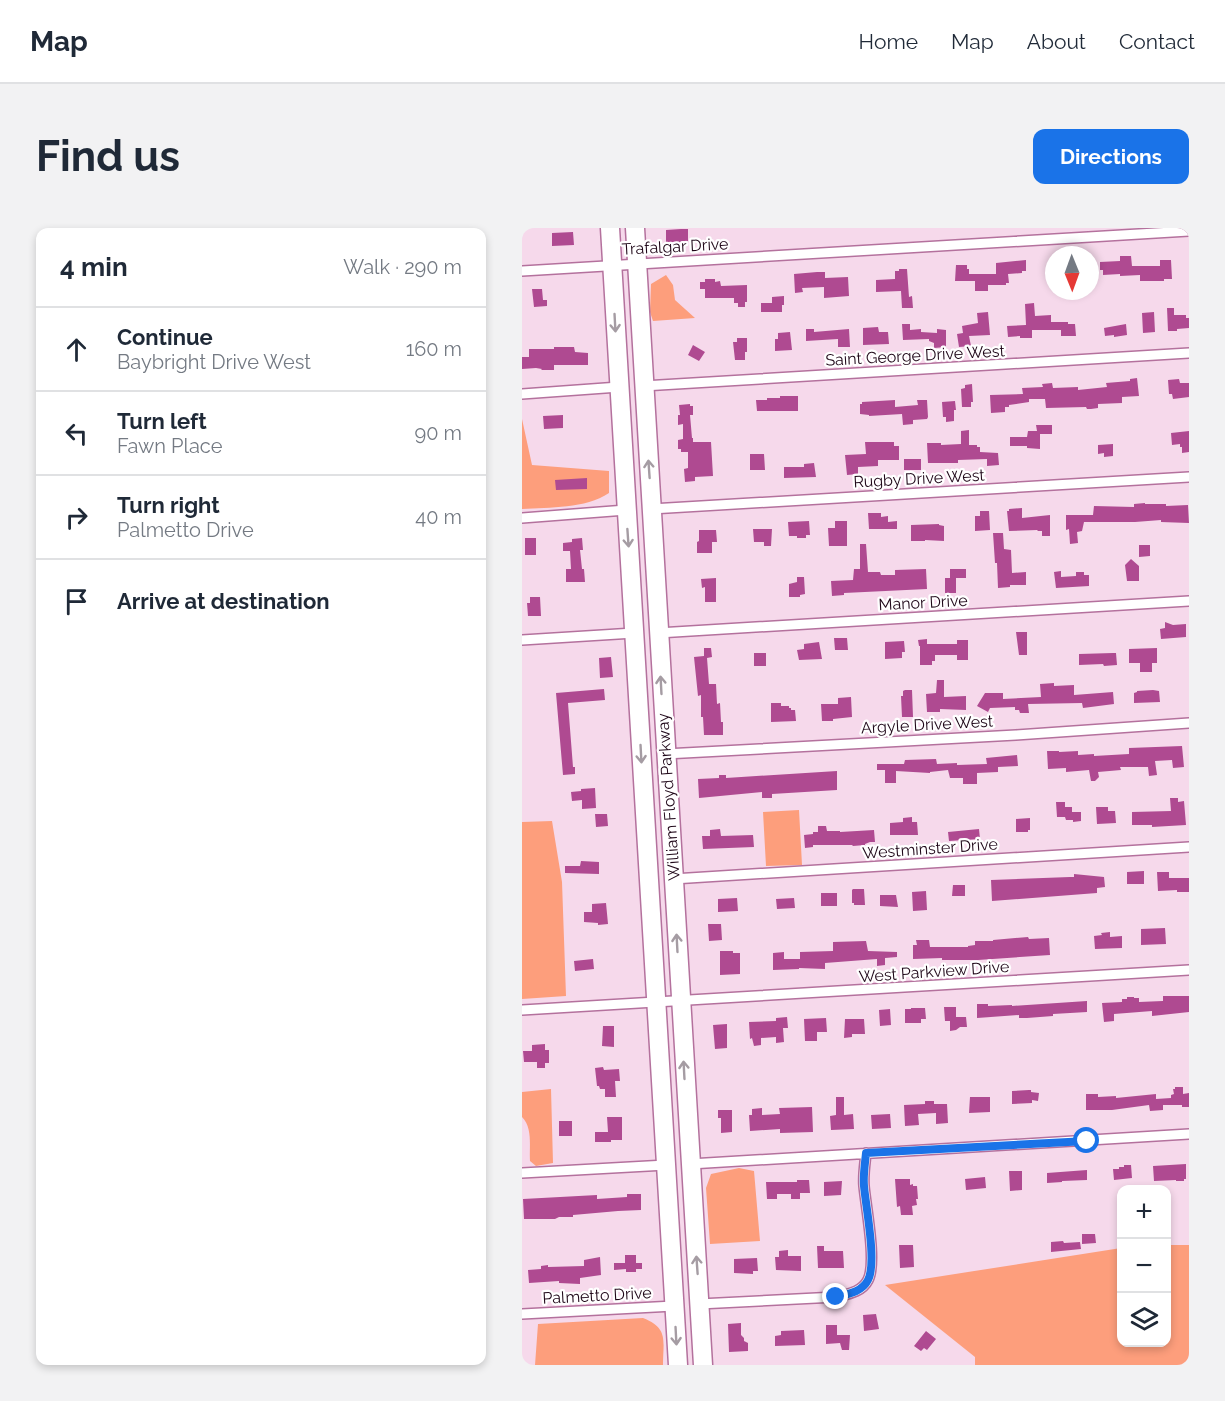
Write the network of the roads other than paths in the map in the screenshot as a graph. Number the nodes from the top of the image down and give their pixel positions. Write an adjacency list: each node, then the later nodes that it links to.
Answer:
1 (610, 228): 5 (highway, William Floyd Parkway)
2 (635, 228): 4 (highway, William Floyd Parkway)
3 (1189, 231): 4 (street, Trafalgar Drive)
4 (637, 263): 5 (street, Trafalgar Drive); 8 (highway, William Floyd Parkway)
5 (612, 264): 6 (street, Trafalgar Drive); 9 (highway, William Floyd Parkway, one-way to 9)
6 (522, 271)
7 (1189, 353): 8 (street, Saint George Drive West)
8 (643, 386): 12 (highway, William Floyd Parkway, one-way to 8)
9 (619, 387): 10 (street); 13 (highway, William Floyd Parkway)
10 (522, 394)
11 (1189, 477): 12 (street, Rugby Drive West)
12 (651, 509): 17 (highway, William Floyd Parkway)
13 (626, 510): 14 (street); 16 (highway, William Floyd Parkway, one-way to 16)
14 (522, 518)
15 (1189, 601): 17 (street, Manor Drive)
16 (634, 633): 18 (street); 25 (highway, William Floyd Parkway, one-way to 25)
17 (658, 633): 20 (highway, William Floyd Parkway, one-way to 17)
18 (522, 640)
19 (1189, 723): 20 (street, Argyle Drive West)
20 (665, 754): 22 (highway, William Floyd Parkway)
21 (1189, 847): 22 (street, Westminster Drive)
22 (674, 879): 24 (highway, William Floyd Parkway, one-way to 22)
23 (1189, 970): 24 (street, West Parkview Drive)
24 (680, 1001): 25 (street, West Parkview Drive); 29 (highway, William Floyd Parkway, one-way to 24)
25 (655, 1002): 26 (street, West Parkview Drive); 30 (highway, William Floyd Parkway)
26 (522, 1010)
27 (1189, 1134): 28 (street)
28 (866, 1153): 29 (street); 32 (street)
29 (690, 1164): 32 (highway, William Floyd Parkway, one-way to 29)
30 (666, 1165): 31 (street); 33 (highway, William Floyd Parkway)
31 (522, 1173)
32 (699, 1304): 36 (highway, William Floyd Parkway)
33 (674, 1306): 34 (street, Palmetto Drive); 35 (highway, William Floyd Parkway, one-way to 35)
34 (522, 1314)
35 (678, 1365)
36 (703, 1365)

